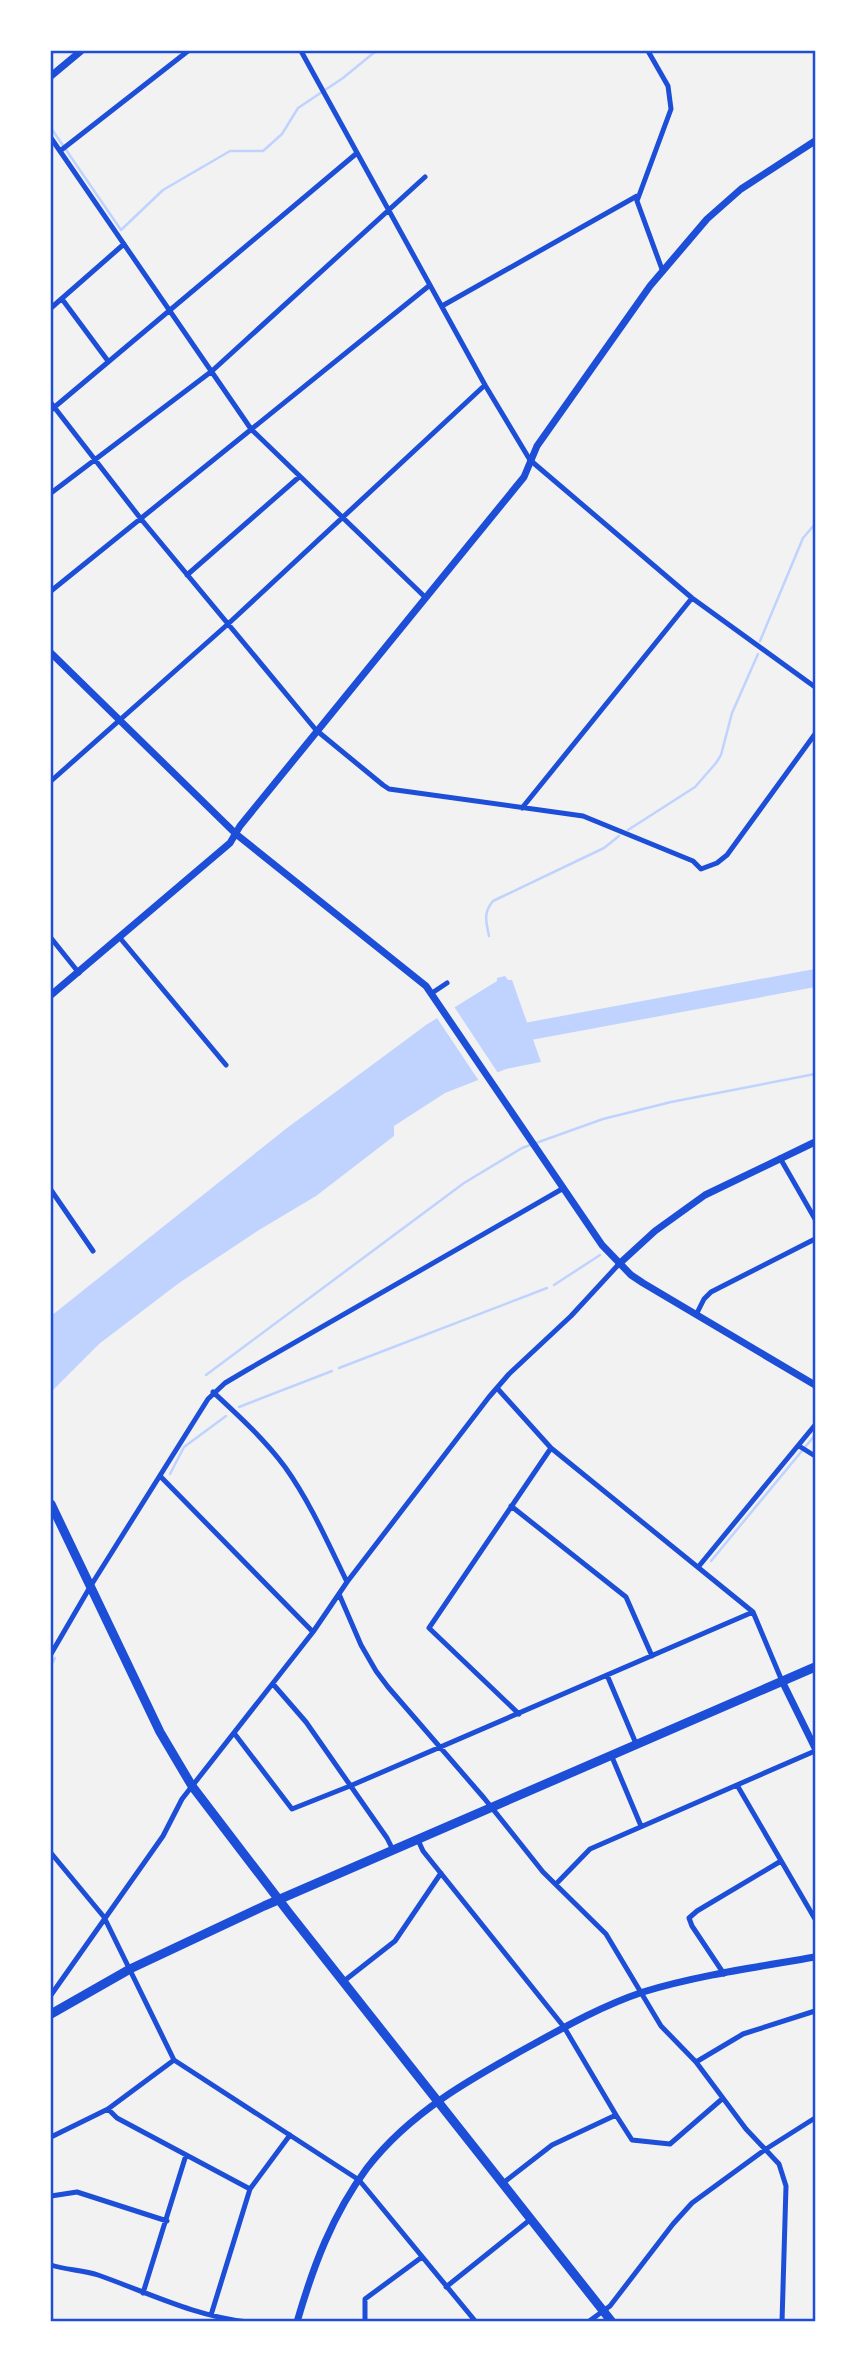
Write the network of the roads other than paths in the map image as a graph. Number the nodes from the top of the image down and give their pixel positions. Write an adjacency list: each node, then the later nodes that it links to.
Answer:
1 (81, 51): 5 (street)
2 (188, 51): 8 (street)
3 (301, 51): 9 (street)
4 (648, 51): 11 (street)
5 (51, 76)
6 (51, 138): 8 (street)
7 (815, 141): 14 (street)
8 (60, 151): 13 (street)
9 (357, 153): 12 (street); 19 (street)
10 (425, 177): 12 (street)
11 (637, 196): 14 (street); 17 (street)
12 (389, 210): 15 (street); 21 (street)
13 (124, 244): 16 (street); 19 (street)
14 (663, 272): 26 (street)
15 (430, 285): 17 (street); 24 (street)
16 (62, 299): 18 (street); 20 (street)
17 (442, 306): 22 (street)
18 (51, 308)
19 (170, 309): 20 (street); 21 (street)
20 (108, 361): 23 (street)
21 (212, 371): 24 (street); 25 (street)
22 (485, 385): 26 (street); 30 (street)
23 (52, 407): 25 (street)
24 (251, 429): 27 (street); 29 (street)
25 (95, 460): 28 (street); 29 (street)
26 (530, 460): 33 (street); 34 (street)
27 (299, 477): 30 (street); 31 (street)
28 (51, 494)
29 (141, 519): 31 (street); 32 (street)
30 (341, 519): 33 (street); 35 (street)
31 (187, 575): 35 (street)
32 (51, 591)
33 (426, 598): 39 (street)
34 (692, 598): 37 (street); 42 (street)
35 (228, 624): 38 (street); 39 (street)
36 (51, 653): 38 (street)
37 (815, 687)
38 (120, 721): 41 (street); 43 (street)
39 (316, 730): 42 (street); 43 (street)
40 (815, 734): 42 (street)
41 (51, 781)
42 (522, 807)
43 (236, 834): 45 (street); 49 (street)
44 (51, 937): 46 (street)
45 (120, 938): 46 (street); 50 (street)
46 (79, 973): 48 (street)
47 (447, 983): 49 (street)
48 (51, 995)
49 (434, 996): 54 (street)
50 (226, 1065)
51 (815, 1142): 52 (street)
52 (780, 1158): 56 (street); 59 (street)
53 (51, 1189): 55 (street)
54 (562, 1189): 59 (street); 63 (street)
55 (53, 1197): 58 (street)
56 (815, 1219)
57 (815, 1239): 60 (street)
58 (93, 1251)
59 (619, 1264): 60 (street); 62 (street)
60 (696, 1315): 61 (street)
61 (815, 1385)
62 (497, 1388): 66 (street); 72 (street)
63 (213, 1392): 68 (street); 72 (street)
64 (815, 1425): 65 (street)
65 (799, 1446): 67 (street); 71 (street)
66 (551, 1448): 70 (street); 71 (street)
67 (815, 1457)
68 (161, 1477): 73 (street); 76 (street)
69 (51, 1504): 73 (main road)
70 (511, 1506): 78 (street); 83 (street)
71 (699, 1566): 75 (street)
72 (347, 1582): 74 (street)
73 (90, 1587): 77 (street); 90 (main road)
74 (339, 1594): 76 (street); 86 (street)
75 (753, 1612): 78 (street); 81 (street)
76 (313, 1632): 82 (street)
77 (51, 1654)
78 (652, 1656): 80 (street)
79 (815, 1667): 81 (main road)
80 (607, 1675): 83 (street); 85 (street)
81 (782, 1681): 85 (main road); 87 (street)
82 (273, 1684): 84 (street); 91 (street)
83 (519, 1714): 86 (street)
84 (234, 1733): 90 (street); 91 (street)
85 (638, 1746): 88 (main road)
86 (440, 1747): 91 (street); 92 (street)
87 (815, 1750): 89 (street)
88 (612, 1757): 92 (main road); 93 (street)
89 (737, 1785): 93 (street); 97 (street)
90 (192, 1786): 100 (main road); 101 (street)
91 (350, 1786): 95 (street)
92 (492, 1808): 94 (main road); 99 (street)
93 (641, 1826): 99 (street)
94 (418, 1840): 95 (main road); 98 (street)
95 (393, 1850): 100 (main road)
96 (51, 1853): 101 (street)
97 (781, 1861): 102 (street); 105 (street)
98 (441, 1872): 106 (street); 111 (street)
99 (556, 1884): 107 (street)
100 (279, 1900): 104 (main road); 106 (main road)
101 (104, 1917): 104 (street); 108 (street)
102 (815, 1919)
103 (815, 1957): 105 (street)
104 (130, 1969): 110 (main road); 112 (street)
105 (724, 1974): 107 (street)
106 (344, 1982): 115 (main road)
107 (643, 1993): 111 (street); 113 (street)
108 (51, 1995)
109 (815, 2011): 113 (street)
110 (51, 2014)
111 (564, 2027): 115 (street); 117 (street)
112 (174, 2060): 116 (street); 119 (street)
113 (696, 2062): 114 (street)
114 (722, 2099): 117 (street); 121 (street)
115 (438, 2101): 123 (street); 124 (main road)
116 (107, 2109): 120 (street); 122 (street)
117 (617, 2115): 124 (street)
118 (815, 2118): 121 (street)
119 (290, 2134): 123 (street); 125 (street)
120 (51, 2137)
121 (766, 2149): 133 (street); 141 (street)
122 (186, 2155): 125 (street); 128 (street)
123 (359, 2180): 129 (street); 136 (street)
124 (503, 2183): 127 (main road)
125 (250, 2189): 134 (street)
126 (51, 2196): 128 (street)
127 (531, 2219): 131 (street); 133 (main road)
128 (167, 2221): 132 (street)
129 (422, 2257): 131 (street); 137 (street)
130 (51, 2265): 132 (street)
131 (446, 2287): 138 (street)
132 (143, 2294): 134 (street)
133 (604, 2312): 139 (street); 140 (main road)
134 (211, 2315): 135 (street)
135 (248, 2322)
136 (297, 2322)
137 (365, 2322)
138 (476, 2322)
139 (588, 2322)
140 (612, 2322)
141 (782, 2322)

